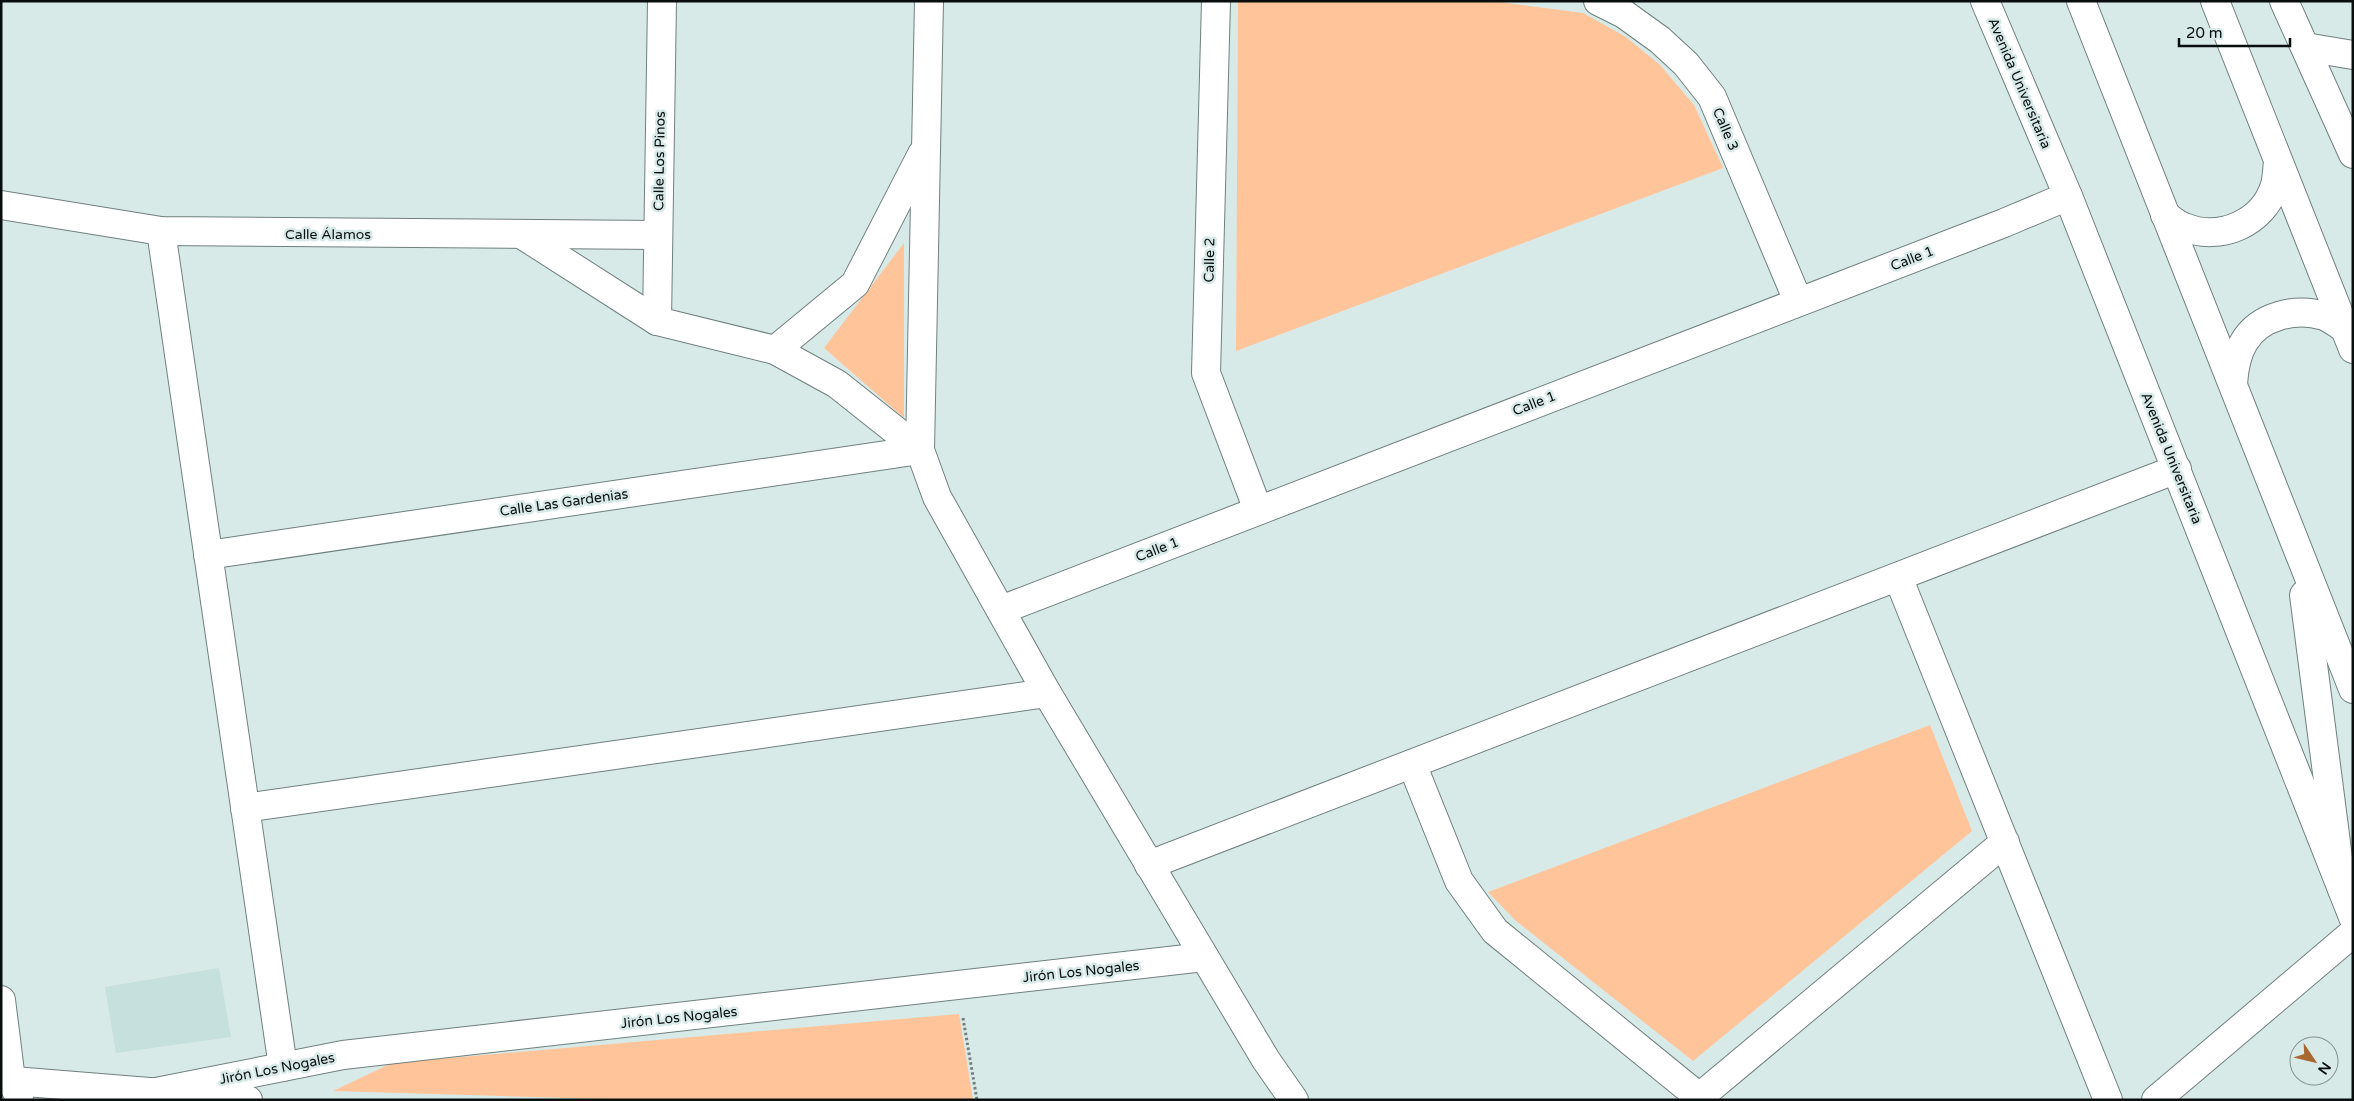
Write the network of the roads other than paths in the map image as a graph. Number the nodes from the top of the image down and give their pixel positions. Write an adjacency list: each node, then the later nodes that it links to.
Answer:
1 (662, 1): 19 (street, Calle Los Pinos)
2 (929, 1): 11 (street)
3 (1216, 1): 27 (street, Calle 2)
4 (1598, 1): 20 (street, Calle 3)
5 (1985, 1): 14 (street, Avenida Universitaria)
6 (2081, 1): 16 (street)
7 (2216, 1): 13 (street)
8 (2284, 1): 9 (street)
9 (2305, 47): 10 (street); 12 (street)
10 (2353, 55)
11 (926, 148): 23 (street); 25 (street)
12 (2353, 154)
13 (2278, 162): 16 (street); 22 (street)
14 (2068, 196): 20 (street, Calle 1); 26 (street, Avenida Universitaria)
15 (1, 205): 17 (street, Calle Álamos)
16 (2165, 215): 24 (street)
17 (161, 231): 18 (street, Calle Álamos); 29 (street)
18 (521, 234): 19 (street, Calle Álamos); 21 (street)
19 (658, 235): 21 (street, Calle Los Pinos)
20 (1798, 301): 27 (street, Calle 1)
21 (657, 321): 23 (street)
22 (2348, 339): 24 (street)
23 (775, 350): 25 (street)
24 (2233, 384): 28 (street)
25 (920, 450): 29 (street, Calle Las Gardenias); 31 (street)
26 (2177, 469): 30 (street); 38 (street, Avenida Universitaria)
27 (1258, 510): 31 (street, Calle 1)
28 (2299, 554): 32 (street); 38 (street)
29 (208, 555): 35 (street)
30 (1898, 577): 34 (street); 36 (street)
31 (1000, 610): 33 (street)
32 (2353, 689)
33 (1047, 693): 35 (street); 37 (street)
34 (1412, 764): 37 (street); 46 (street)
35 (245, 808): 43 (street)
36 (2005, 842): 46 (street); 49 (street)
37 (1149, 865): 41 (street)
38 (2342, 889): 39 (street, Avenida Universitaria)
39 (2353, 917)
40 (2353, 933): 50 (street)
41 (1204, 957): 43 (street, Jirón Los Nogales); 48 (street)
42 (1, 1000): 44 (street)
43 (283, 1067): 45 (street, Jirón Los Nogales)
44 (11, 1087): 45 (street)
45 (156, 1092): 47 (street)
46 (1697, 1099)
47 (248, 1100)
48 (1294, 1100)
49 (2108, 1100)
50 (2156, 1100)

